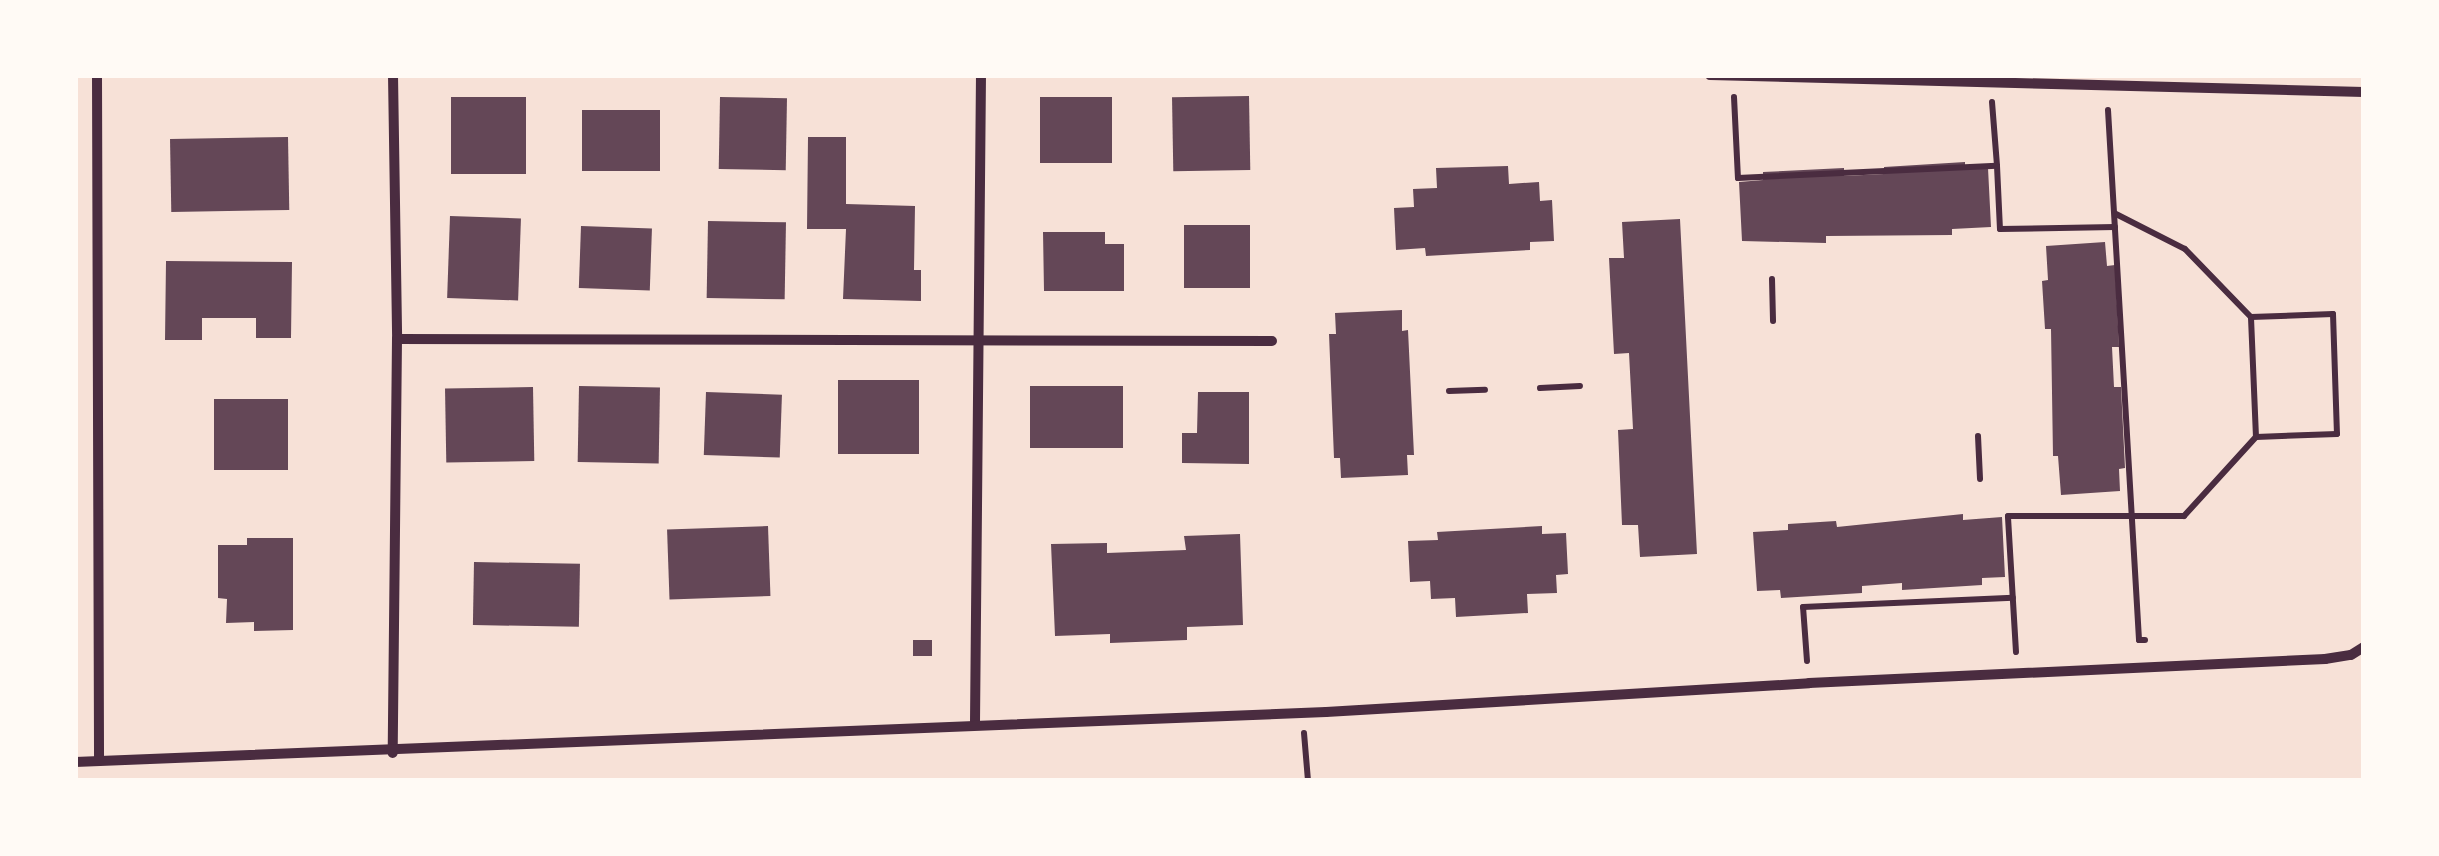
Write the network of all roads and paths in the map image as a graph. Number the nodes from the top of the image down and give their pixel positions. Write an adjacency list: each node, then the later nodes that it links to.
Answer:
1 (97, 75): 36 (street)
2 (393, 75): 15 (street)
3 (981, 75): 16 (street)
4 (1710, 75): 5 (street)
5 (1733, 76): 6 (street); 9 (path)
6 (1991, 82): 7 (street); 9 (path)
7 (2106, 86): 8 (street); 10 (path)
8 (2364, 92)
9 (1997, 166): 11 (path)
10 (2114, 214): 11 (path); 13 (path)
11 (2115, 227): 25 (path)
12 (1772, 279): 14 (path)
13 (2251, 317): 23 (path); 23 (path)
14 (1773, 321)
15 (397, 338): 16 (street); 35 (street)
16 (978, 340): 17 (street); 34 (street)
17 (1272, 341)
18 (1580, 386): 19 (path)
19 (1540, 388)
20 (1486, 390): 21 (path)
21 (1449, 391)
22 (1978, 436): 24 (path)
23 (2256, 437): 25 (path)
24 (1980, 479)
25 (2131, 516): 26 (path); 27 (path)
26 (2013, 598): 31 (path); 32 (path)
27 (2158, 640)
28 (2364, 647): 29 (street)
29 (2351, 655): 30 (street); 31 (street)
30 (2364, 656)
31 (2018, 674): 32 (street)
32 (1808, 682): 33 (street)
33 (1302, 712): 34 (street); 38 (path)
34 (975, 723): 35 (street)
35 (394, 752): 36 (street)
36 (100, 761): 37 (street)
37 (75, 762)
38 (1308, 781)

